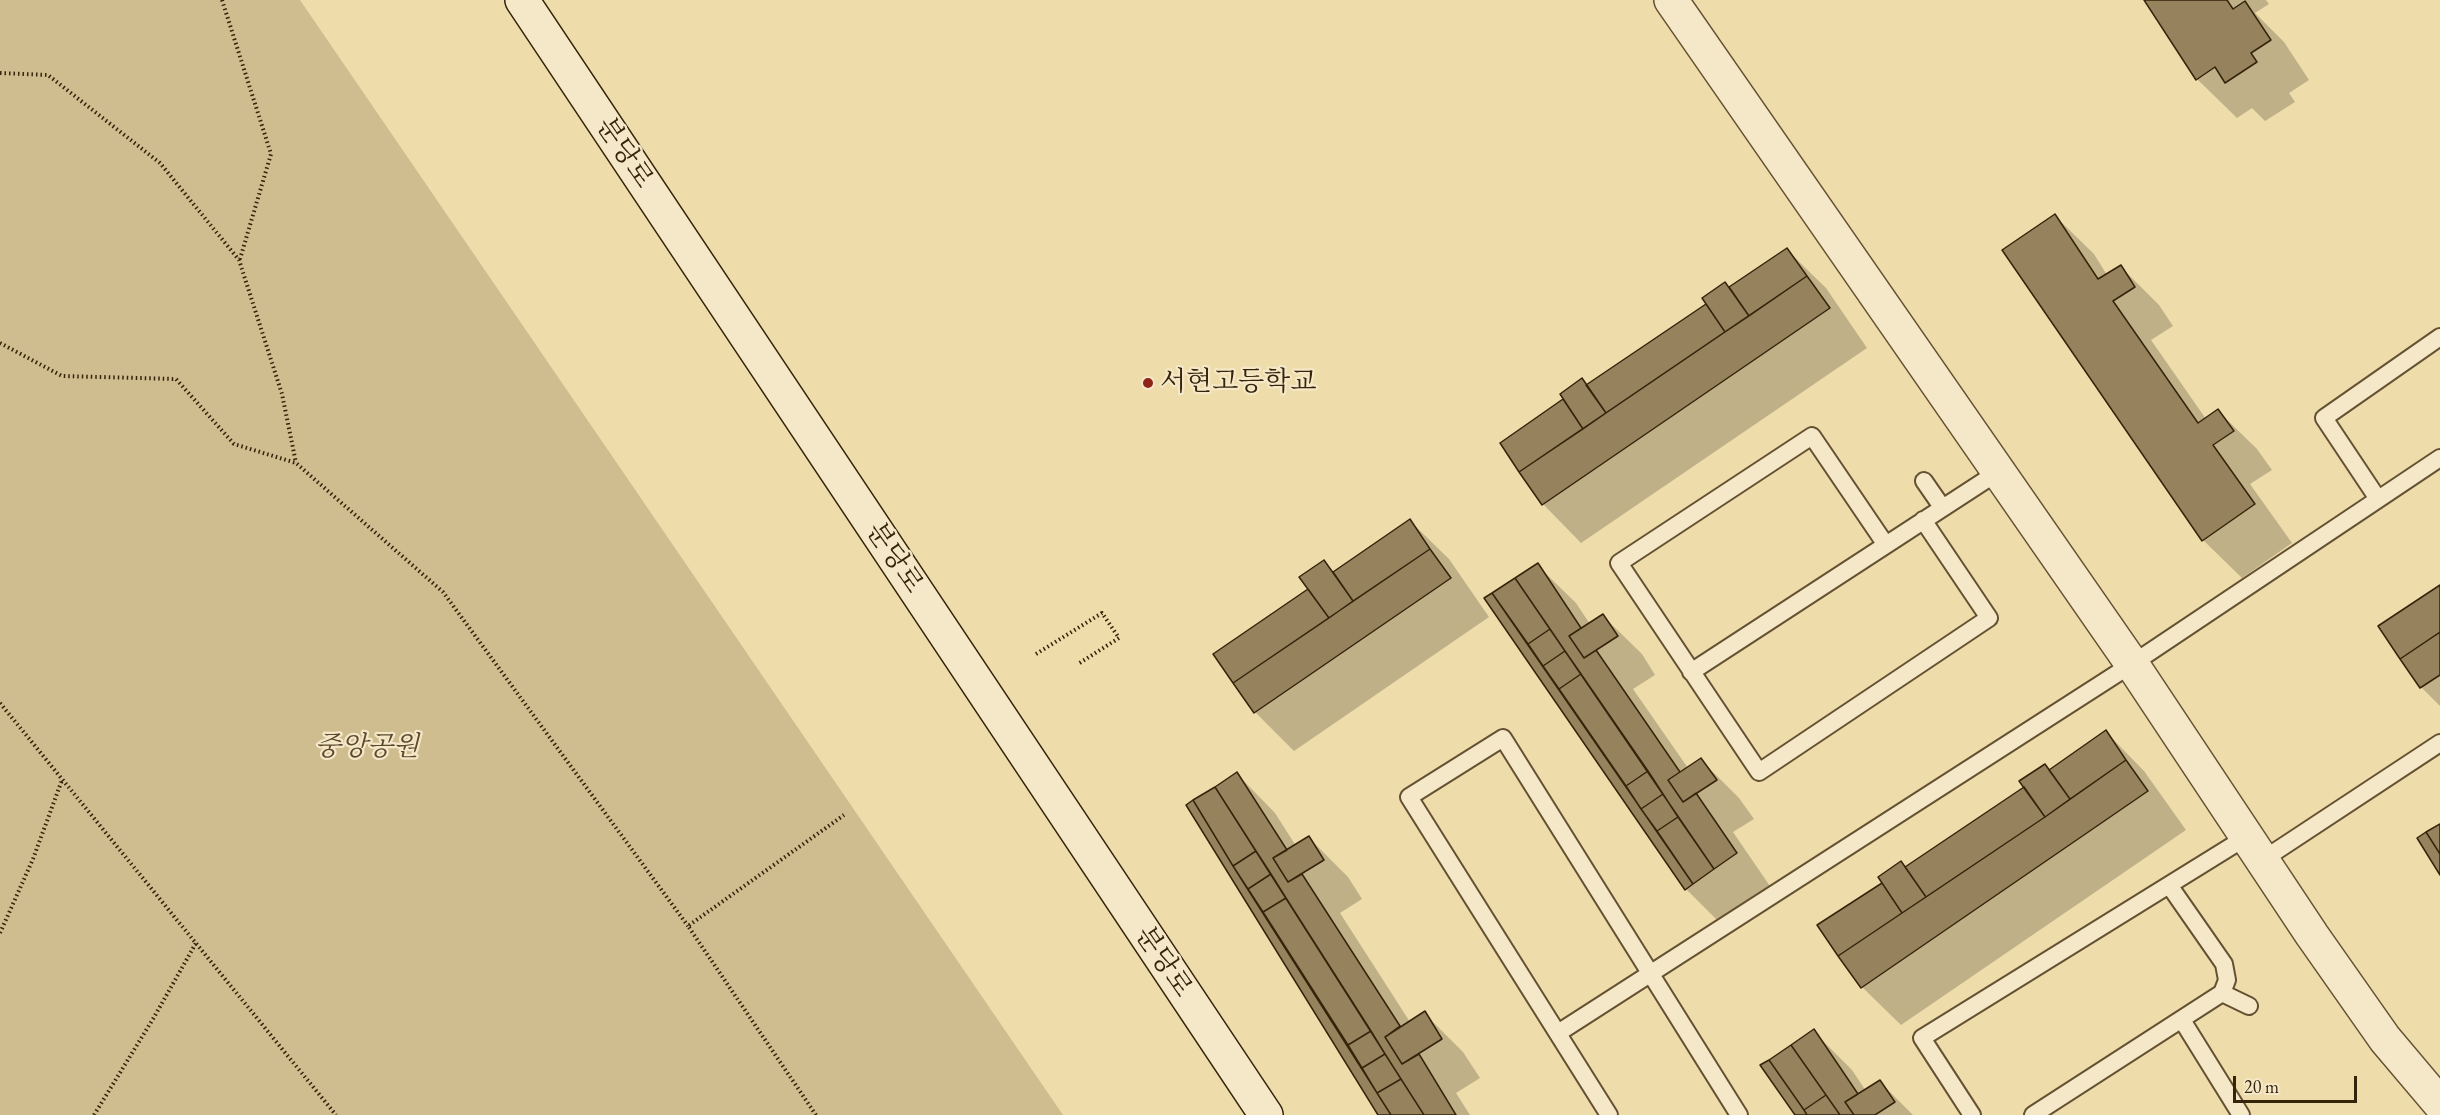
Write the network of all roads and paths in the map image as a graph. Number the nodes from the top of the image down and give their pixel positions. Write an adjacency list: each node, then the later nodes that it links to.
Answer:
1 (222, 0): 5 (path)
2 (522, 0): 38 (street, 분당로)
3 (1671, 0): 10 (street)
4 (0, 73): 5 (path)
5 (239, 260): 9 (path)
6 (2440, 338): 12 (lane)
7 (0, 343): 9 (path)
8 (2440, 458): 12 (lane)
9 (296, 463): 26 (path)
10 (1998, 471): 13 (lane); 18 (street)
11 (1924, 481): 13 (lane)
12 (2379, 499): 18 (lane)
13 (1942, 507): 14 (lane)
14 (1923, 520): 15 (lane); 19 (lane)
15 (1886, 545): 19 (lane); 19 (lane)
16 (1036, 654): 17 (path)
17 (1078, 664)
18 (2132, 664): 24 (street); 29 (lane)
19 (1691, 672)
20 (0, 703): 22 (path)
21 (2440, 743): 24 (lane)
22 (62, 779): 27 (path); 28 (path)
23 (844, 815): 26 (path)
24 (2256, 847): 25 (lane); 34 (street)
25 (2169, 885): 30 (lane); 41 (lane)
26 (688, 926): 37 (path)
27 (0, 933)
28 (196, 943): 35 (path); 36 (path)
29 (1651, 974): 33 (lane); 33 (lane); 40 (lane)
30 (2222, 993): 31 (lane); 32 (lane)
31 (2249, 1006)
32 (2182, 1020): 42 (lane); 43 (lane)
33 (1558, 1033): 39 (lane)
34 (2440, 1104)
35 (94, 1115)
36 (336, 1115)
37 (816, 1115)
38 (1266, 1115)
39 (1609, 1115)
40 (1739, 1115)
41 (1972, 1115)
42 (2033, 1115)
43 (2241, 1115)

